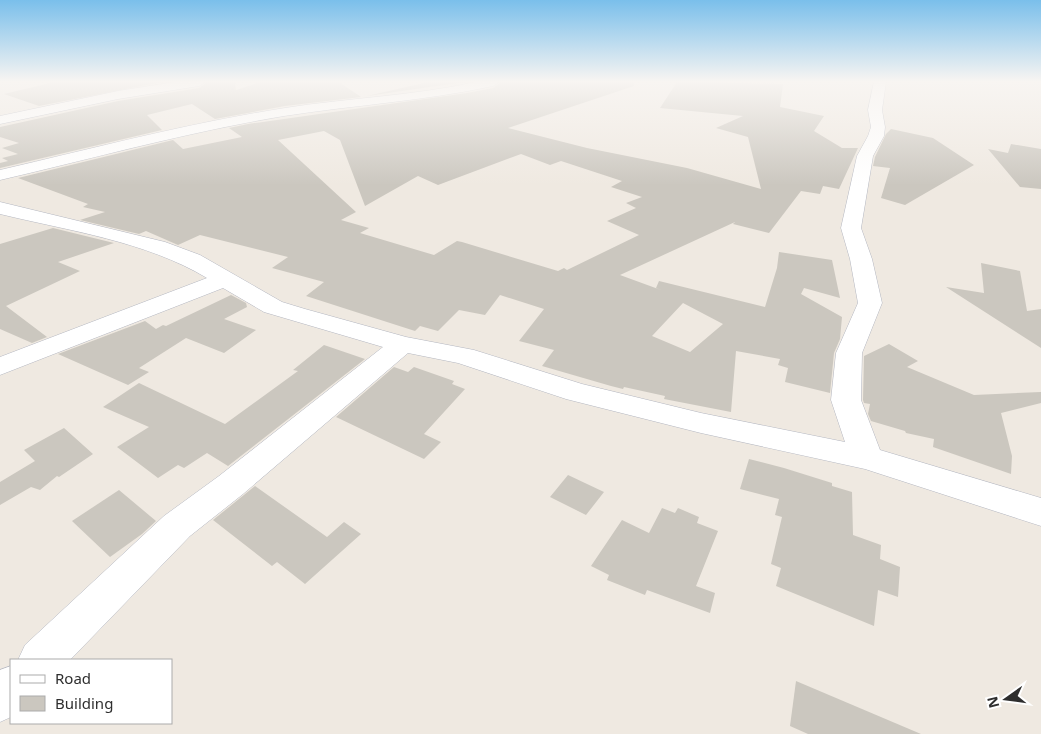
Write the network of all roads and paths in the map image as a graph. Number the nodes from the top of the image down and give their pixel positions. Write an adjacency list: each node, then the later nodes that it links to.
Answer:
1 (18, 116): 4 (street)
2 (260, 116): 5 (street)
3 (876, 116): 10 (street)
4 (0, 120)
5 (0, 175)
6 (0, 208): 7 (street)
7 (223, 280): 8 (street); 9 (street)
8 (402, 344): 10 (street); 12 (street)
9 (0, 368)
10 (867, 458): 11 (street)
11 (1041, 512)
12 (41, 659)
13 (10, 689): 14 (street)
14 (0, 699)

